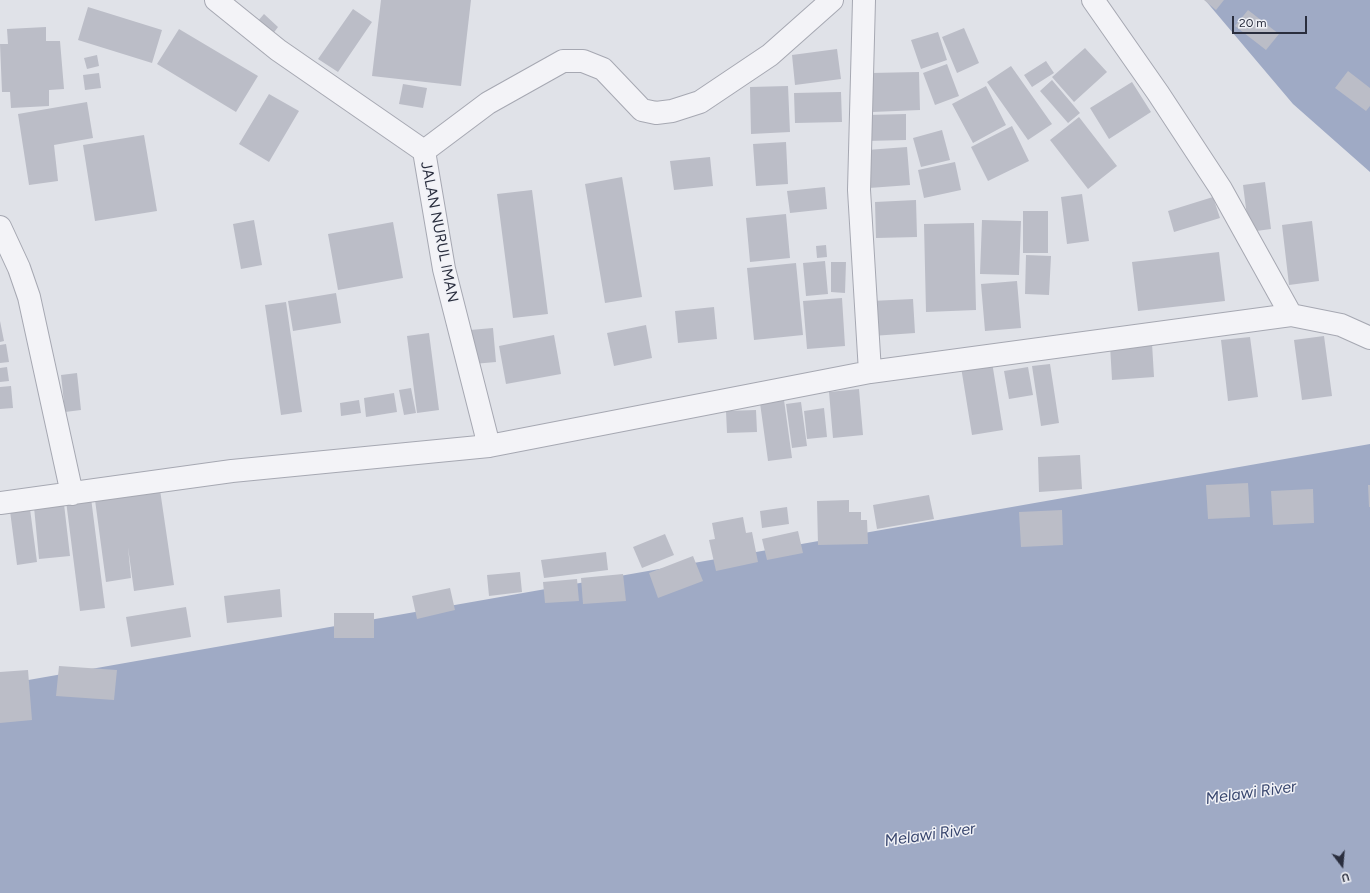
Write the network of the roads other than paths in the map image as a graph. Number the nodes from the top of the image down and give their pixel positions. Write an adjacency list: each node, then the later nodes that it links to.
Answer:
1 (216, 0): 5 (street, JALAN NURUL IMAN)
2 (832, 0): 5 (street)
3 (864, 0): 9 (street)
4 (1093, 0): 7 (street)
5 (424, 151): 10 (street, JALAN NURUL IMAN)
6 (1, 231): 11 (street)
7 (1291, 315): 8 (street); 9 (street)
8 (1370, 338)
9 (870, 372): 10 (street)
10 (489, 446): 11 (street)
11 (72, 494): 12 (street)
12 (0, 503)

